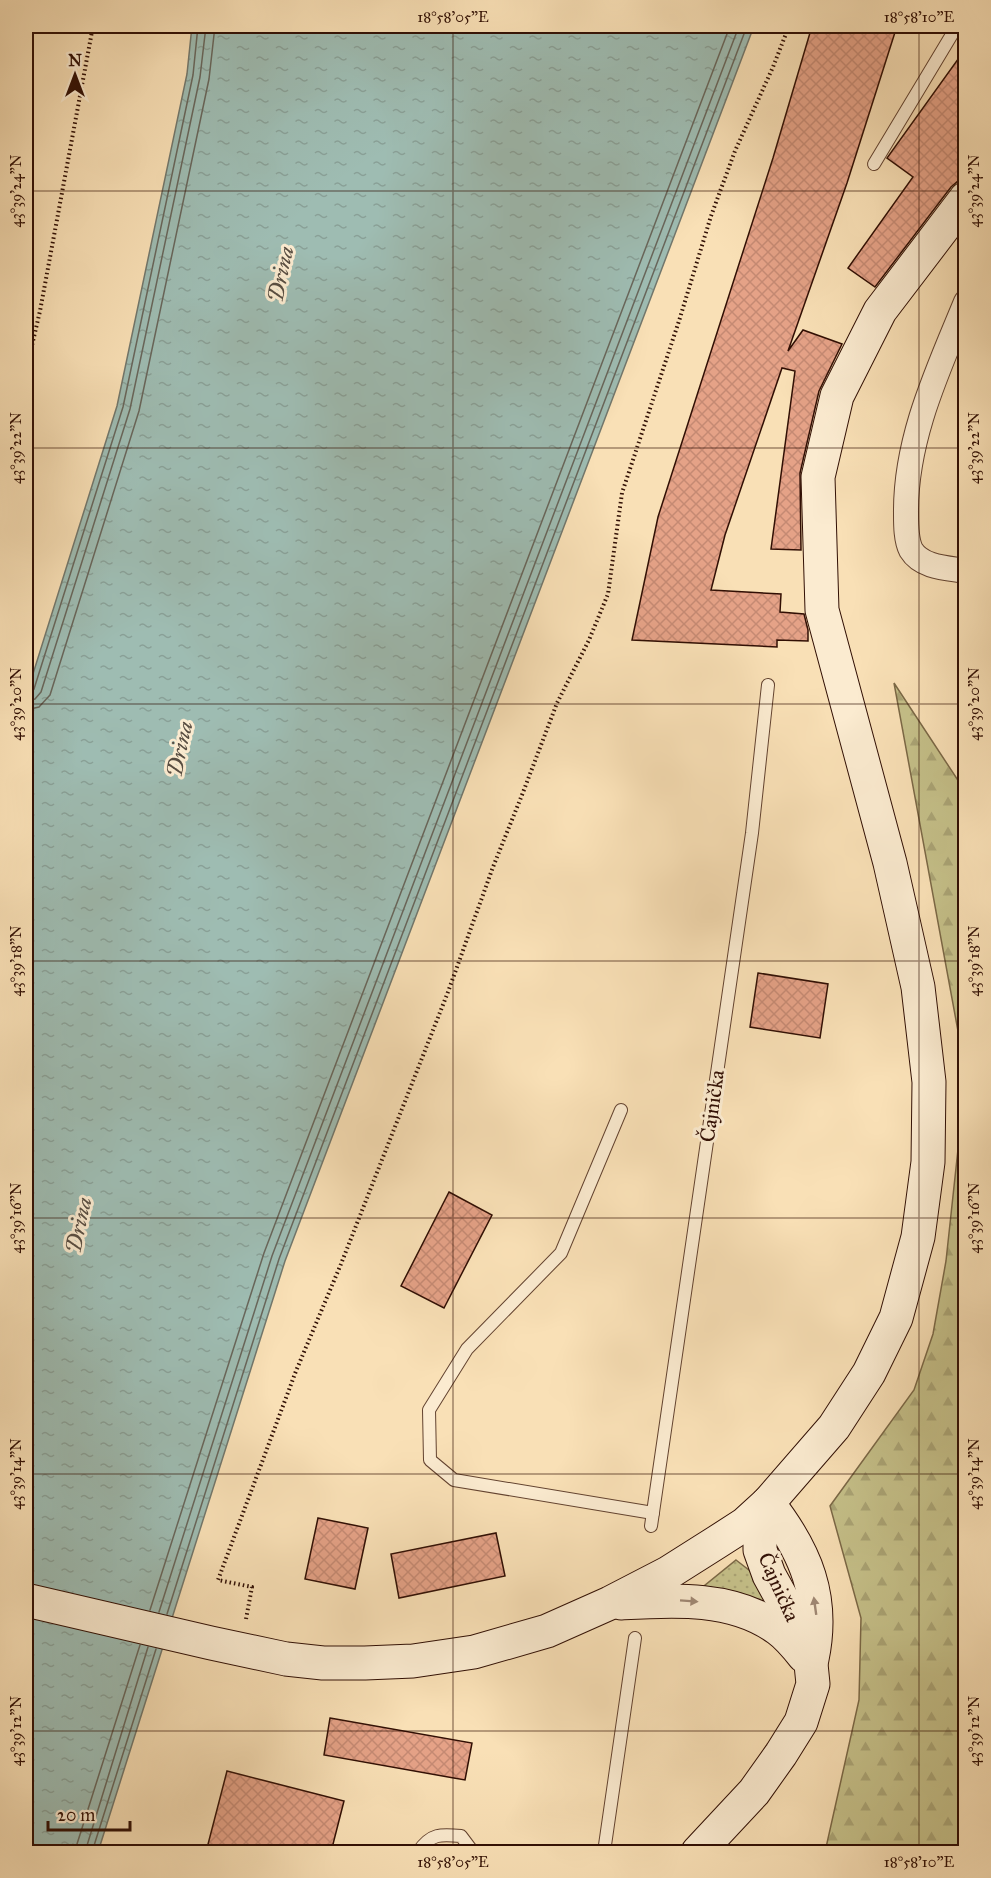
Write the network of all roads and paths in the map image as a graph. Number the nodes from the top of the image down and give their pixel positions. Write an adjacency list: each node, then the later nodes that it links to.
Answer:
1 (93, 26): 7 (path)
2 (789, 26): 17 (path)
3 (957, 26): 4 (lane)
4 (874, 164)
5 (966, 198): 11 (main road)
6 (966, 302): 8 (street)
7 (26, 371)
8 (966, 572)
9 (768, 685): 12 (lane, Čajnička)
10 (621, 1110): 12 (lane)
11 (768, 1503): 15 (main road); 18 (main road, Čajnička)
12 (653, 1513): 13 (lane, Čajnička)
13 (651, 1526)
14 (26, 1600): 17 (main road)
15 (610, 1603): 17 (main road); 18 (main road, one-way to 18)
16 (635, 1638): 21 (lane)
17 (225, 1646)
18 (811, 1664): 22 (main road, Čajnička)
19 (418, 1852): 20 (lane)
20 (473, 1852)
21 (604, 1852)
22 (698, 1852)

